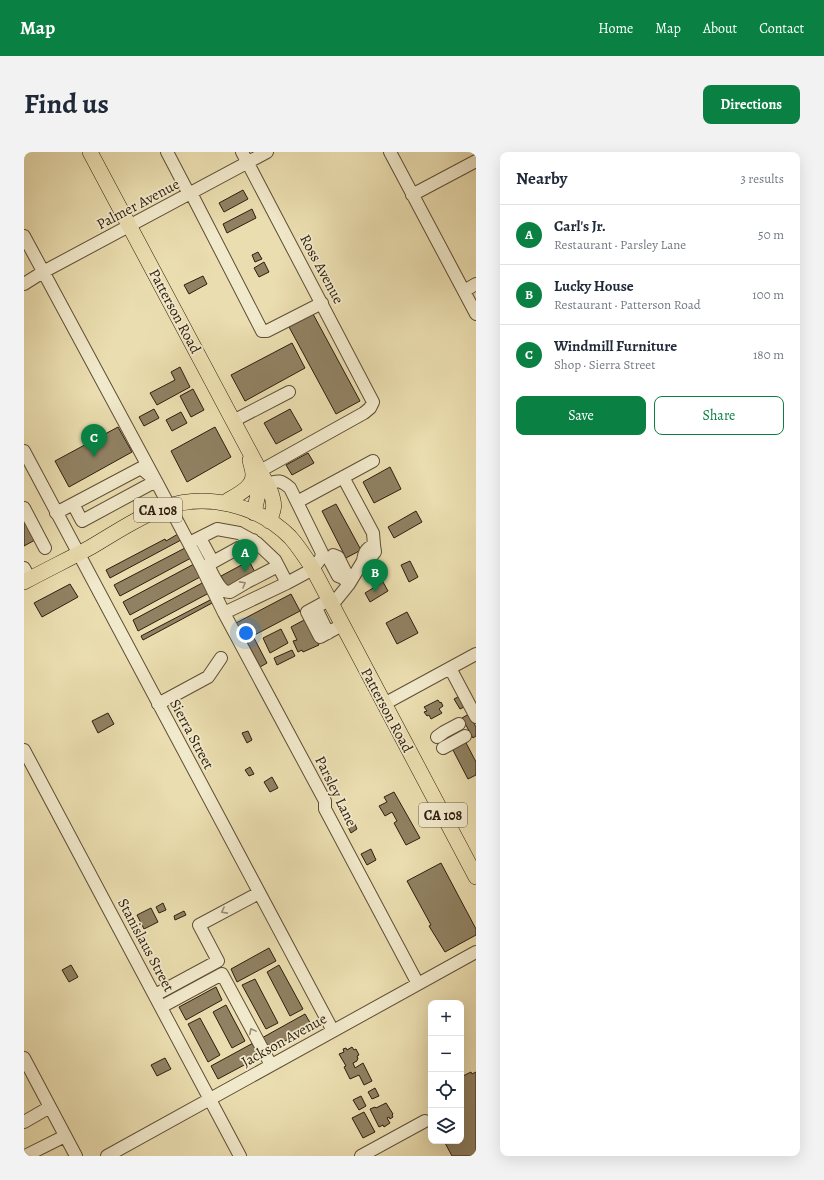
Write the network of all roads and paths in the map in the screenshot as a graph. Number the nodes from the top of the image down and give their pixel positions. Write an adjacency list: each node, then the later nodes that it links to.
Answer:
1 (90, 152): 9 (main road, Patterson Road)
2 (167, 152): 7 (street)
3 (267, 152): 5 (street, Palmer Avenue)
4 (390, 152): 8 (street)
5 (244, 157): 7 (street, Palmer Avenue); 15 (street, Ross Avenue)
6 (476, 161): 8 (street)
7 (190, 194): 9 (street, Palmer Avenue); 15 (street)
8 (412, 195): 14 (street)
9 (130, 226): 11 (street, Palmer Avenue); 18 (main road, Patterson Road)
10 (24, 236): 11 (street, Parsley Lane)
11 (43, 272): 12 (street, Palmer Avenue); 24 (street, Parsley Lane)
12 (24, 284)
13 (476, 284): 14 (street)
14 (464, 291): 16 (street)
15 (322, 303): 22 (street, Ross Avenue)
16 (476, 314)
17 (289, 392): 18 (street)
18 (234, 421): 19 (main road, Patterson Road)
19 (248, 449): 22 (main road, Patterson Road); 26 (main road)
20 (24, 451): 30 (street, Sierra Street)
21 (373, 461): 23 (street)
22 (263, 477): 25 (street); 31 (main road); 32 (main road, Patterson Road)
23 (343, 477): 25 (street); 43 (street)
24 (156, 481): 27 (street); 27 (street); 28 (street, Parsley Lane)
25 (297, 502): 38 (street)
26 (224, 503): 28 (main road, CA 108); 31 (main road, CA 108)
27 (73, 504): 30 (street)
28 (168, 506): 35 (street, Parsley Lane); 37 (main road, CA 108)
29 (24, 508): 36 (street)
30 (56, 513): 37 (street, Sierra Street)
31 (254, 513): 32 (main road, CA 108)
32 (269, 521): 41 (main road, Patterson Road / CA 108)
33 (200, 538): 34 (street); 35 (street); 39 (street)
34 (253, 540): 39 (street); 40 (street)
35 (189, 544): 46 (street, Parsley Lane)
36 (45, 548)
37 (78, 553): 42 (main road, CA 108); 51 (street, Sierra Street)
38 (328, 554): 41 (street); 43 (street)
39 (210, 564): 40 (street, one-way to 40)
40 (278, 566): 44 (street)
41 (313, 569): 44 (street); 45 (main road, Patterson Road / CA 108)
42 (26, 576)
43 (346, 581): 45 (street)
44 (288, 583): 46 (street)
45 (330, 603): 47 (main road, Patterson Road / CA 108); 47 (street)
46 (224, 613): 61 (street, Parsley Lane)
47 (342, 625): 52 (main road, Patterson Road / CA 108)
48 (476, 654): 50 (street)
49 (221, 658): 51 (street)
50 (450, 668): 52 (street); 53 (street)
51 (158, 704): 59 (street, Sierra Street)
52 (384, 704): 57 (main road, Patterson Road / CA 108)
53 (476, 717)
54 (462, 730): 55 (street)
55 (440, 742)
56 (24, 750): 62 (street, Stanislaus Street)
57 (472, 862): 58 (main road, Patterson Road / CA 108)
58 (476, 877)
59 (259, 893): 62 (street, one-way to 62); 64 (street, Sierra Street)
60 (476, 952): 61 (street, Jackson Avenue)
61 (418, 984): 64 (street, Jackson Avenue)
62 (154, 995): 63 (street, Stanislaus Street)
63 (161, 1007): 66 (street, one-way to 63); 68 (street, Stanislaus Street)
64 (333, 1031): 66 (street, Jackson Avenue)
65 (24, 1058): 67 (street)
66 (271, 1065): 68 (street, Jackson Avenue)
67 (29, 1079): 69 (street)
68 (210, 1099): 75 (street, Jackson Avenue); 76 (street, Stanislaus Street)
69 (50, 1107): 71 (street); 72 (street)
70 (425, 1121): 77 (street)
71 (24, 1122)
72 (65, 1136): 73 (street); 74 (street)
73 (25, 1156)
74 (76, 1156)
75 (107, 1156)
76 (240, 1156)
77 (361, 1156)

